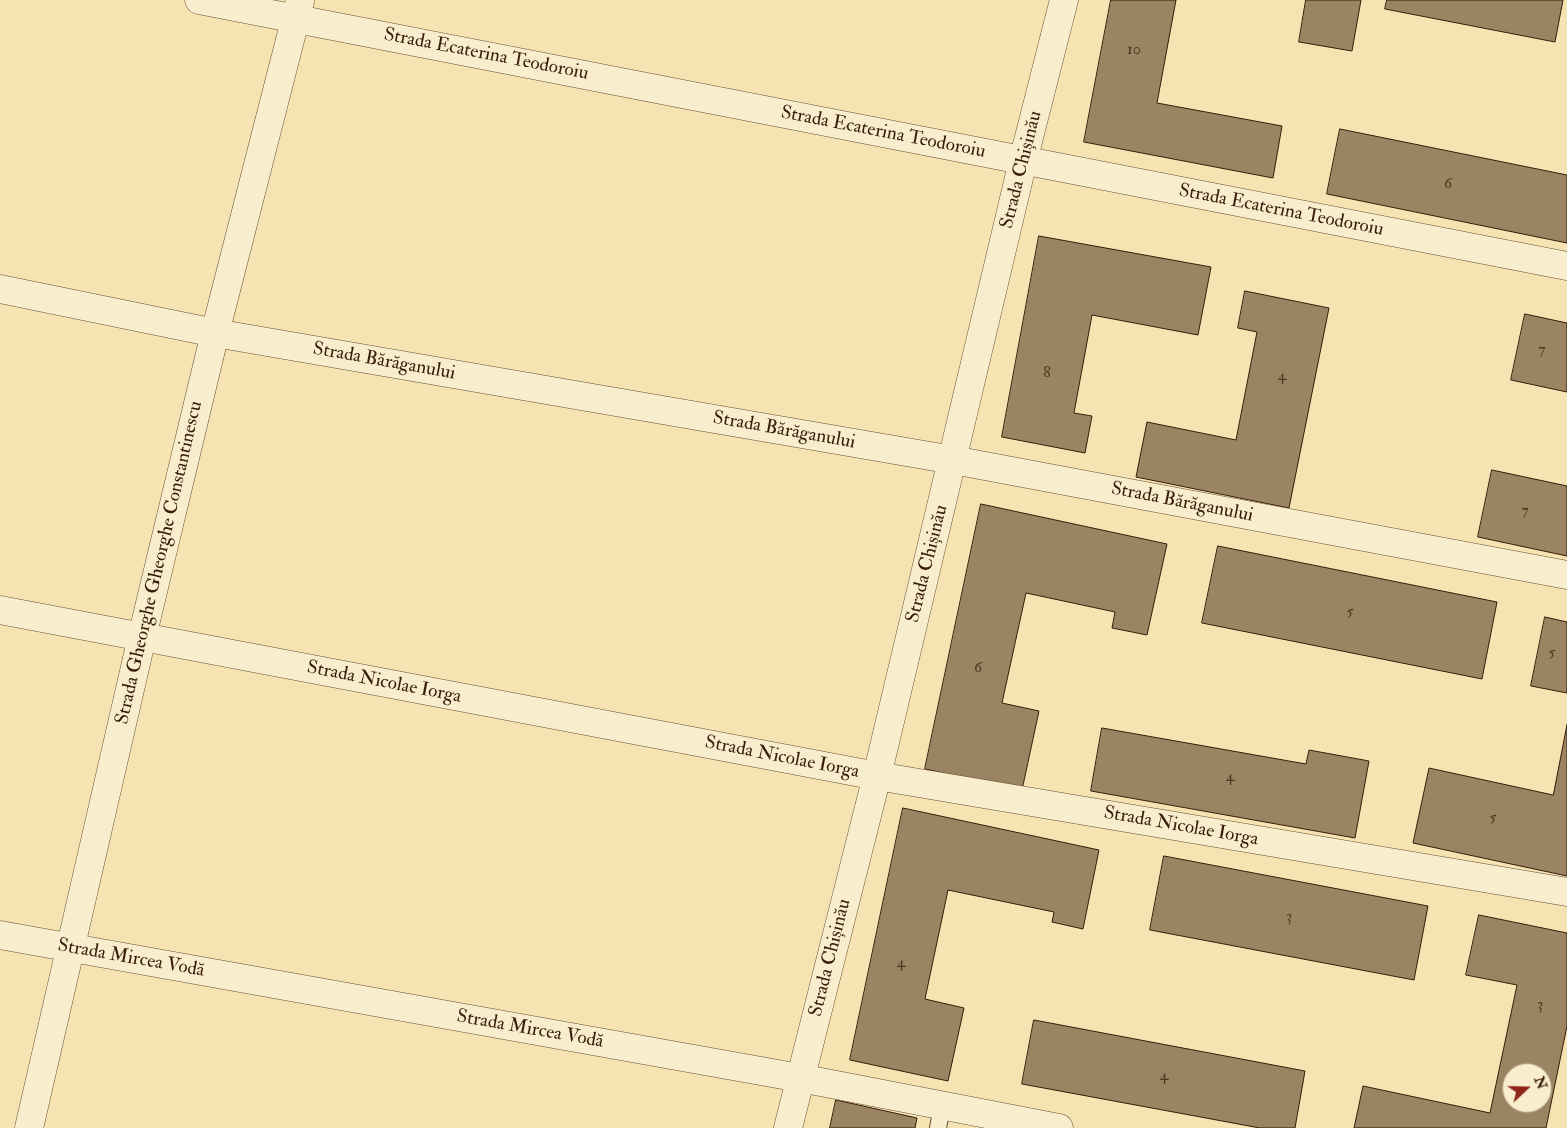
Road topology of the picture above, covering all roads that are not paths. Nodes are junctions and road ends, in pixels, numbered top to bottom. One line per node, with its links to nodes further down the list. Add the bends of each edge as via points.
1 (199, 0): 3 (street, Strada Ecaterina Teodoroiu)
2 (1064, 0): 4 (street, Strada Chișinău)
3 (298, 9): 4 (street, Strada Ecaterina Teodoroiu); 7 (street, Strada Gheorghe Gheorghe Constantinescu)
4 (1024, 161): 5 (street, Strada Ecaterina Teodoroiu); 8 (street, Strada Chișinău)
5 (1567, 266)
6 (0, 289): 7 (street, Strada Bărăganului)
7 (215, 333): 8 (street, Strada Bărăganului); 11 (street, Strada Gheorghe Gheorghe Constantinescu)
8 (953, 460): 9 (street, Strada Bărăganului); 12 (street, Strada Chișinău)
9 (1567, 574)
10 (0, 610): 11 (street, Strada Nicolae Iorga)
11 (142, 637): 12 (street, Strada Nicolae Iorga); 15 (street, Strada Gheorghe Gheorghe Constantinescu)
12 (877, 776): 13 (street, Strada Nicolae Iorga); 16 (street, Strada Chișinău)
13 (1567, 892)
14 (0, 935): 15 (street, Strada Mircea Vodă)
15 (70, 948): 16 (street, Strada Mircea Vodă); 18 (street, Strada Gheorghe Gheorghe Constantinescu)
16 (800, 1078): 17 (street, Strada Mircea Vodă); 19 (street, Strada Chișinău)
17 (940, 1117): 20 (street, Strada Mircea Vodă)
18 (28, 1128)
19 (788, 1128)
20 (1058, 1128)

